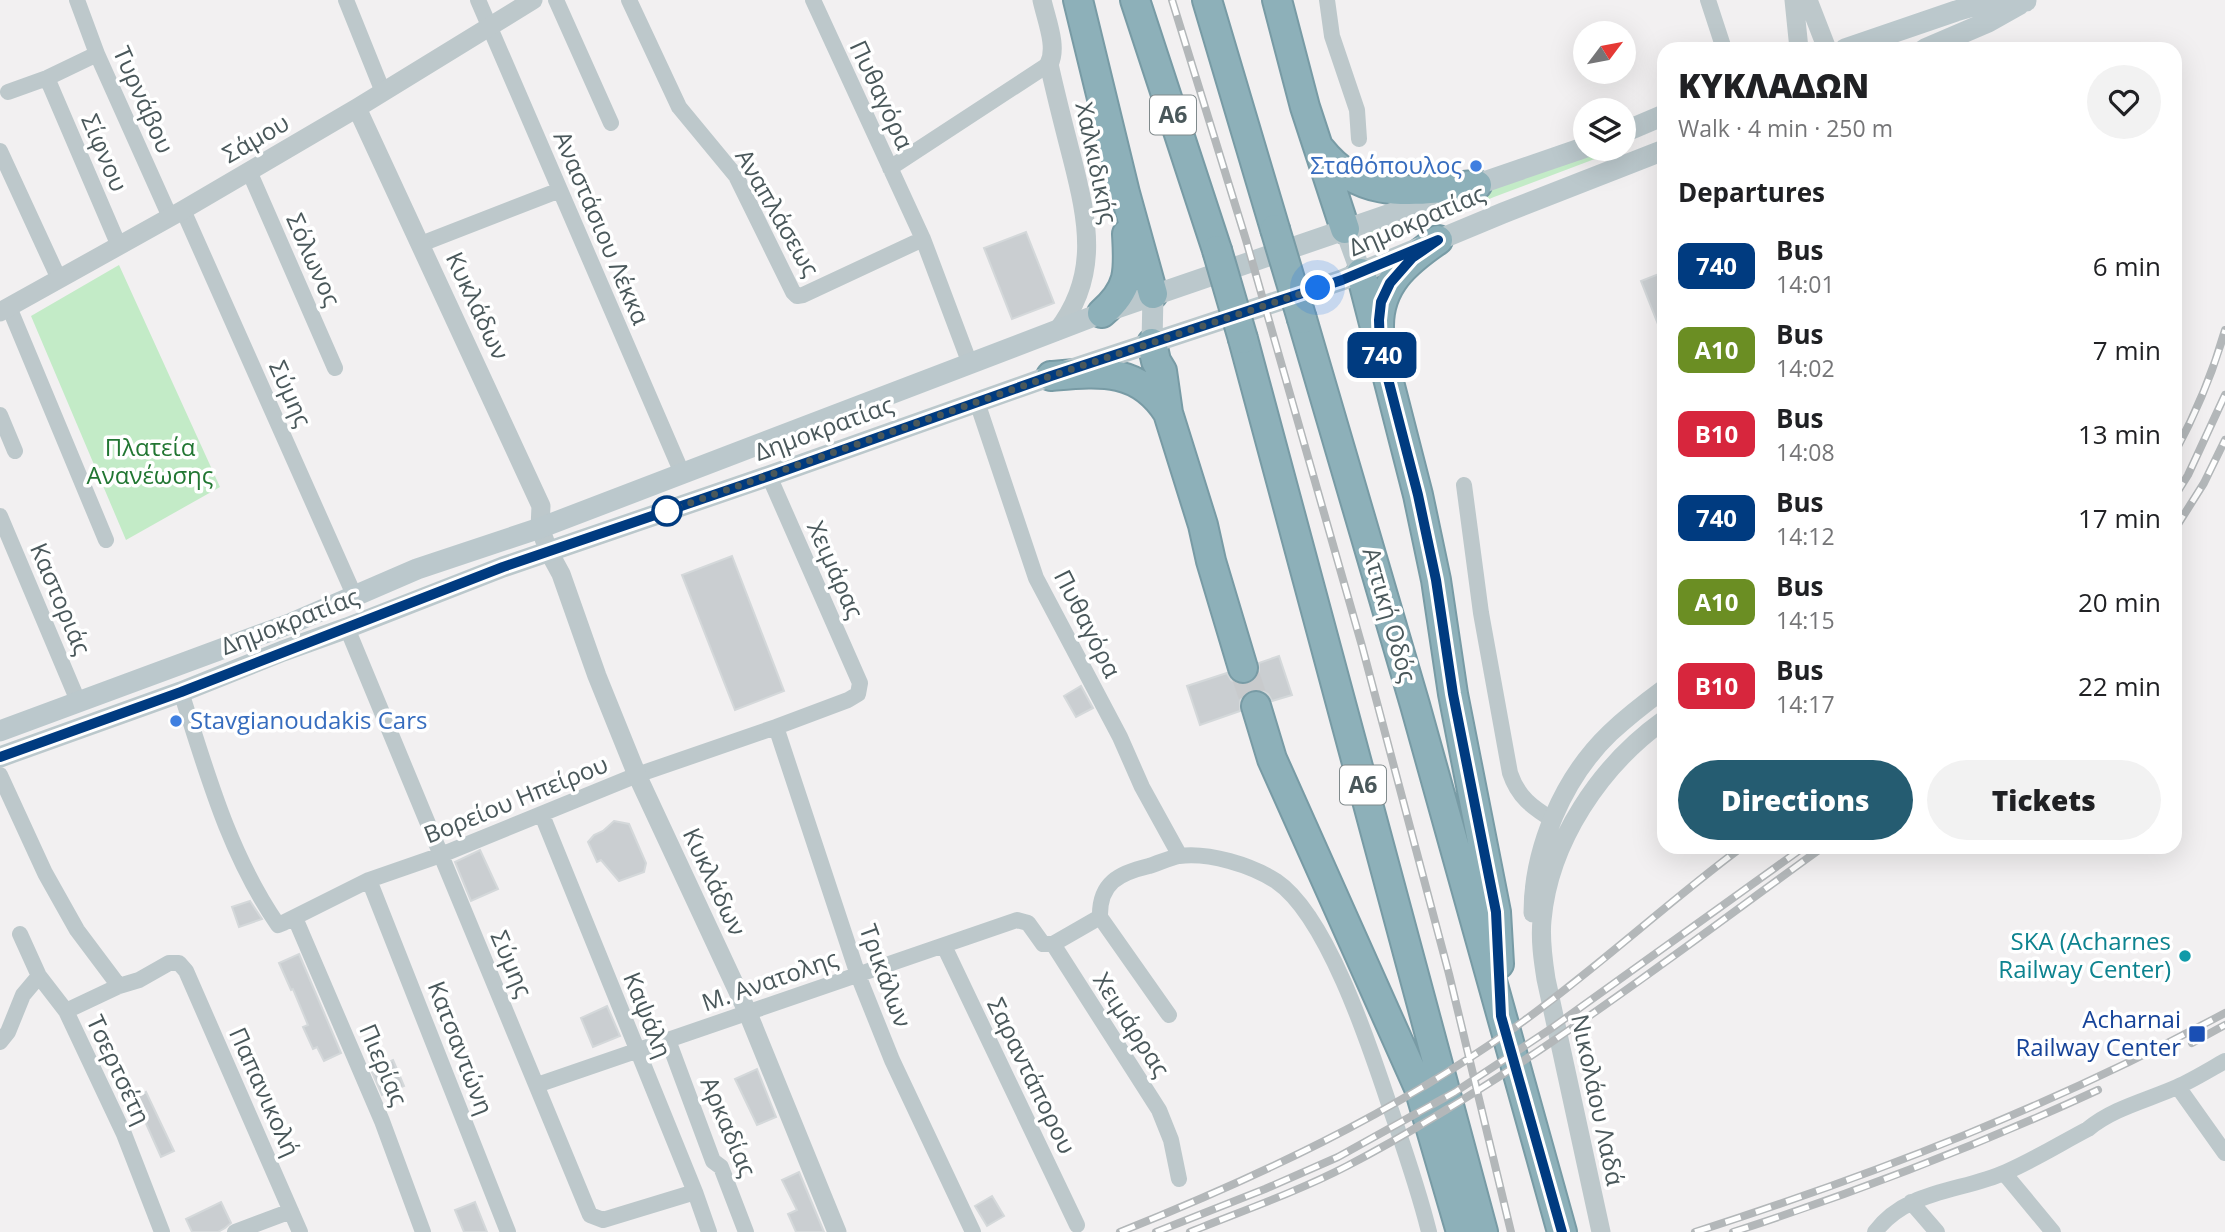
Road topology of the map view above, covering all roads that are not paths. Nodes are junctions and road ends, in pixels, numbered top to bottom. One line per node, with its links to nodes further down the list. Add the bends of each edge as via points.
1 (77, 0): 24 (street, Τυρνάβου)
2 (346, 0): 28 (street)
3 (478, 0): 18 (street, Αναστάσιου Λέκκα)
4 (533, 0): 18 (street, Σάμου)
5 (556, 0): 31 (street)
6 (629, 0): 45 (street, Αναπλάσεως, via 679,107 736,176 797,296)
7 (813, 0): 38 (street, Πυθαγόρα)
8 (1042, 0): 25 (street, Χαλκιδικής, via 1052,48)
9 (1078, 0): 42 (highway)
10 (1135, 0): 128 (highway, Α6, bridge, via 1243,339)
11 (1207, 0): 103 (highway, Αττική Οδός, bridge, via 1415,705)
12 (1277, 0): 34 (highway)
13 (1327, 0): 33 (street, via 1332,36 1357,110)
14 (1709, 0): 19 (street)
15 (1794, 0): 20 (street)
16 (1808, 0): 21 (street)
17 (2027, 0): 22 (main road, via 1980,4); 23 (main road)
18 (490, 27): 28 (street, Σάμου); 41 (street, Αναστάσιου Λέκκα)
19 (1722, 42)
20 (1799, 42)
21 (1824, 42)
22 (1865, 42)
23 (1941, 42)
24 (97, 54): 26 (street); 43 (street, Τυρνάβου)
25 (1049, 64): 38 (street); 54 (street, Χαλκιδικής, via 1084,205 1087,236 1080,289)
26 (47, 78): 27 (street); 48 (street, Σίφνου)
27 (8, 92)
28 (383, 92): 29 (street, Σάμου)
29 (356, 108): 39 (street, Σάμου); 47 (street, Κυκλάδων)
30 (1657, 118): 32 (main road)
31 (611, 123)
32 (1636, 127)
33 (1359, 139)
34 (1317, 145): 40 (highway, via 1339,170 1366,185 1404,190); 44 (highway)
35 (0, 151): 50 (street)
36 (1573, 152): 40 (main road, Δημοκρατίας)
37 (1657, 153): 46 (main road, Δημοκρατίας)
38 (890, 168): 45 (street, Πυθαγόρα)
39 (249, 171): 43 (street, Σάμου); 58 (street, Σόλωνος)
40 (1477, 185): 44 (main road, Δημοκρατίας)
41 (560, 190): 47 (street); 64 (street, Αναστάσιου Λέκκα)
42 (1125, 193): 51 (highway); 53 (highway, via 1129,263 1121,293)
43 (177, 214): 48 (street, Σάμου); 71 (street, Σύμης)
44 (1345, 229): 49 (main road); 51 (main road, Δημοκρατίας)
45 (923, 239): 57 (street, Πυθαγόρα)
46 (1438, 240): 49 (main road, Δημοκρατίας); 56 (highway, via 1412,258 1390,283 1381,302)
47 (421, 244): 68 (street, Κυκλάδων, via 541,506)
48 (119, 246): 50 (street, Σάμου)
49 (1361, 273): 55 (main road, Δημοκρατίας); 56 (highway)
50 (59, 279): 52 (street, Σάμου)
51 (1153, 295): 53 (main road, Δημοκρατίας); 55 (main road)
52 (4, 310): 69 (street)
53 (1102, 313): 54 (main road, Δημοκρατίας)
54 (1057, 331): 57 (main road, Δημοκρατίας)
55 (1152, 343): 59 (main road, Δημοκρατίας); 61 (highway, via 1162,371)
56 (1380, 348): 103 (highway, via 1436,580 1455,708 1496,912)
57 (970, 364): 64 (main road, Δημοκρατίας)
58 (335, 368)
59 (1051, 376): 60 (main road, Δημοκρατίας); 61 (highway, via 1110,373 1144,387 1159,398)
60 (977, 402): 65 (main road, Δημοκρατίας); 88 (street, Πυθαγόρα, via 1036,578)
61 (1168, 413): 73 (highway)
62 (0, 415): 63 (street)
63 (15, 450)
64 (682, 473): 68 (main road, Δημοκρατίας)
65 (769, 476): 70 (main road, Δημοκρατίας); 74 (street, Χειμάρας)
66 (1464, 485): 86 (street, via 1510,773 1521,796)
67 (0, 516): 77 (street, Καστοριάς)
68 (540, 528): 70 (street, Κυκλάδων); 71 (main road, Δημοκρατίας, via 417,569)
69 (106, 540)
70 (549, 552): 72 (main road, Δημοκρατίας); 84 (street, Κυκλάδων)
71 (355, 597): 77 (main road, Δημοκρατίας)
72 (347, 628): 75 (main road, Δημοκρατίας); 87 (street, Σύμης)
73 (1243, 668)
74 (860, 683): 80 (street, Βορείου Ηπείρου, via 858,694 848,700)
75 (181, 692): 82 (main road, Δημοκρατίας); 91 (street, Βορείου Ηπείρου, via 242,866 278,925)
76 (1657, 695): 86 (street, Νικολάου Λαδά, via 1608,735 1584,762)
77 (78, 701): 81 (main road, Δημοκρατίας)
78 (1256, 706): 127 (highway, via 1272,760 1419,1088)
79 (1657, 726): 98 (street, Νικολάου Λαδά, via 1624,753 1586,800 1560,852 1545,903 1541,937)
80 (776, 727): 84 (street, Βορείου Ηπείρου); 96 (street, Τρικάλων)
81 (0, 731)
82 (0, 757)
83 (0, 775): 99 (street, via 77,930)
84 (637, 775): 85 (street, Βορείου Ηπείρου); 101 (street, Κυκλάδων)
85 (542, 815): 87 (street, Βορείου Ηπείρου); 106 (street, Καψάλη)
86 (1553, 820): 98 (street, Νικολάου Λαδά, via 1536,874 1533,901 1534,938)
87 (441, 855): 89 (street, Βορείου Ηπείρου); 108 (street, Σύμης)
88 (1180, 856): 90 (street, via 1131,870 1112,881 1102,898); 126 (street, via 1243,865 1276,881 1302,908 1330,955 1360,1022)
89 (369, 880): 91 (street, Βορείου Ηπείρου); 121 (street, Κατσαντώνη)
90 (1100, 917): 94 (street); 102 (street)
91 (295, 918): 120 (street, Πιερίας, via 382,1121)
92 (1017, 920): 94 (street, Χειμάρρας, via 1028,922 1044,944); 95 (street, Μ. Ανατολης)
93 (20, 934): 97 (street, Τσερτσέτη)
94 (1053, 944): 112 (street, Χειμάρρας, via 1159,1111)
95 (944, 946): 96 (street, Μ. Ανατολης); 116 (street, Σαραντάπορου)
96 (859, 975): 101 (street, Μ. Ανατολης); 125 (street, Τρικάλων, via 892,1060)
97 (39, 976): 100 (street, Τσερτσέτη); 105 (street, via 23,995)
98 (1546, 979): 130 (street, Νικολάου Λαδά)
99 (119, 986): 100 (street); 115 (street, Παπανικολή, via 169,963 178,963 186,971)
100 (66, 1011): 117 (street, Τσερτσέτη, via 124,1134)
101 (747, 1012): 104 (street, Μ. Ανατολης); 124 (street, Κυκλάδων)
102 (1168, 1015)
103 (1501, 1016): 129 (highway, Αττική Οδός)
104 (668, 1040): 106 (street, Μ. Ανατολης); 123 (street, Αρκαδίας, via 713,1161 721,1167)
105 (0, 1042)
106 (637, 1052): 108 (street, Μ. Ανατολης); 113 (street, Καψάλη)
107 (2225, 1061): 109 (street)
108 (537, 1085): 113 (street, Σύμης, via 590,1214 603,1220)
109 (2178, 1087): 110 (street); 111 (street, via 2137,1102)
110 (2225, 1153)
111 (2004, 1173): 114 (street); 133 (street)
112 (1180, 1179)
113 (695, 1192): 122 (street, Καψάλη)
114 (1911, 1202): 131 (street); 132 (street)
115 (291, 1211): 118 (street); 119 (street, Παπανικολή)
116 (1077, 1225)
117 (162, 1232)
118 (235, 1232)
119 (300, 1232)
120 (423, 1232)
121 (508, 1232)
122 (709, 1232)
123 (746, 1232)
124 (837, 1232)
125 (973, 1232)
126 (1429, 1232)
127 (1461, 1232)
128 (1483, 1232)
129 (1562, 1232)
130 (1601, 1232)
131 (1875, 1232)
132 (1937, 1232)
133 (2053, 1232)

